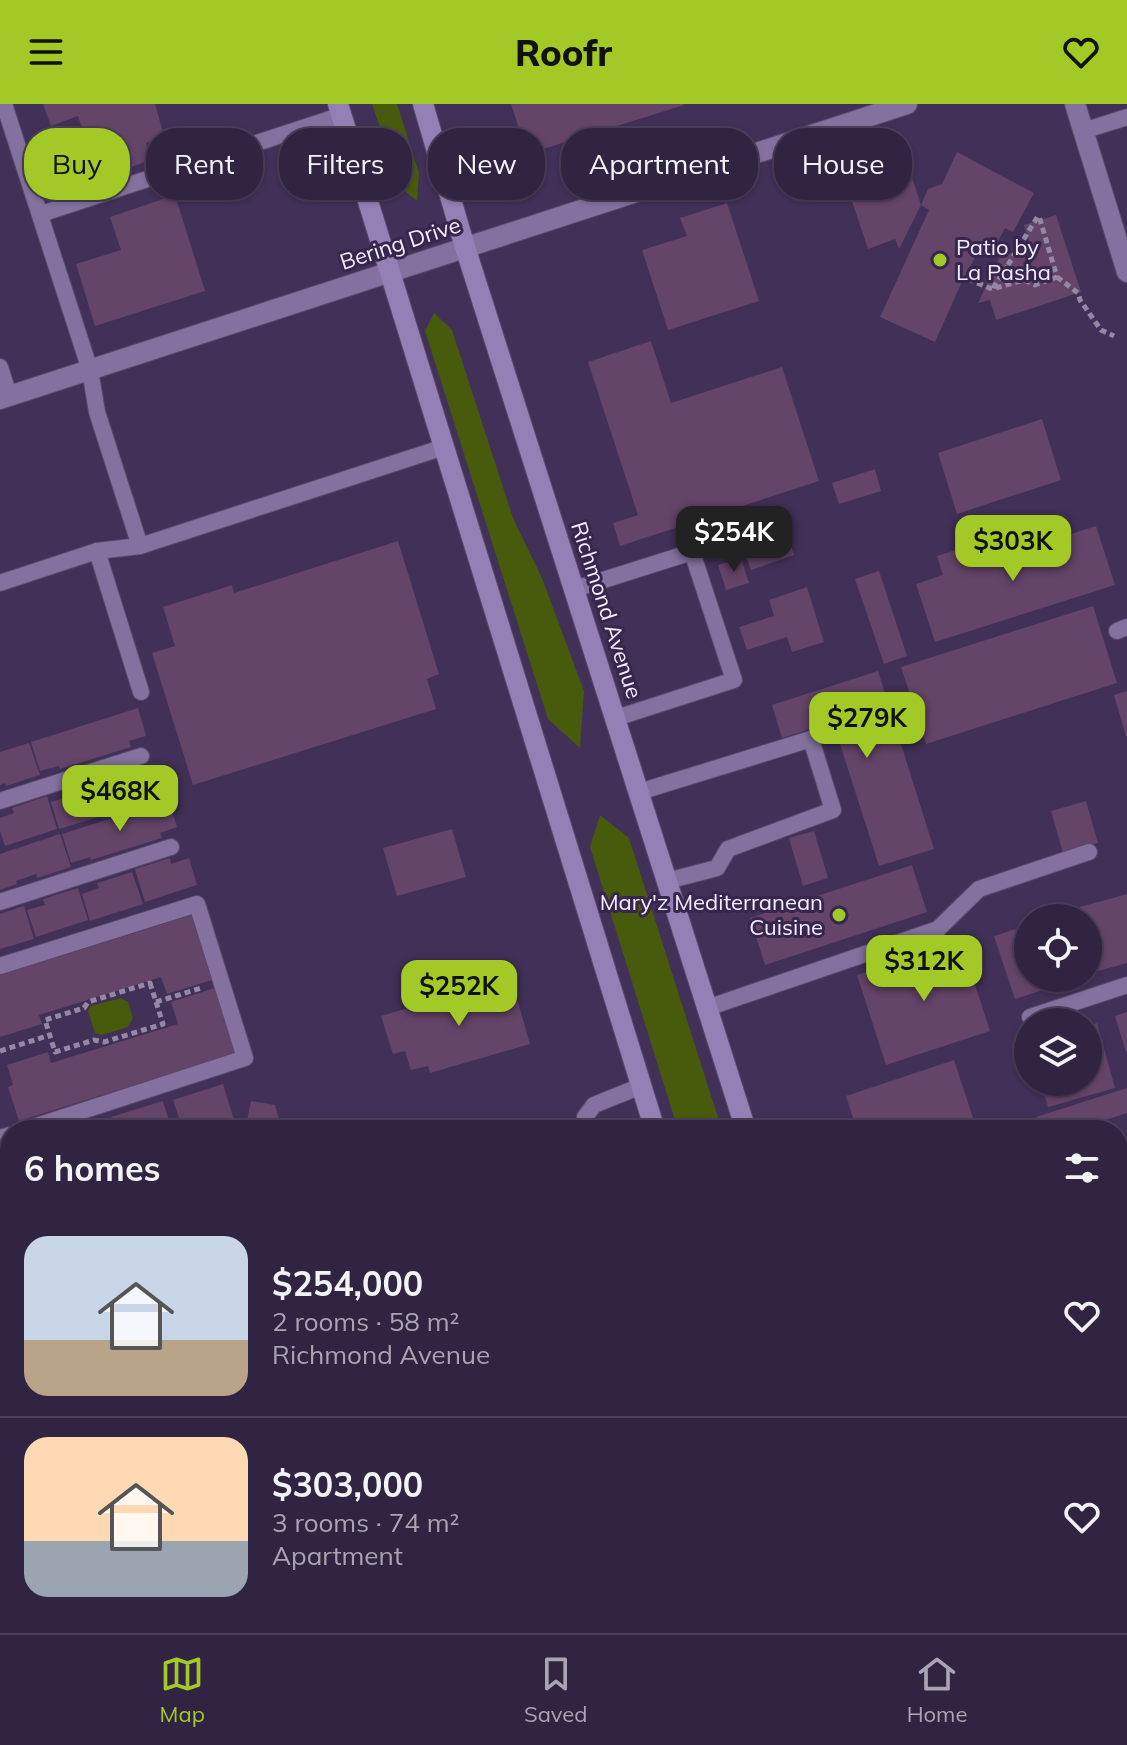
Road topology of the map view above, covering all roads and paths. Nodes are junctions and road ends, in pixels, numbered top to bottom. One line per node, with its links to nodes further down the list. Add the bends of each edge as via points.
1 (4, 104): 8 (lane)
2 (423, 104): 9 (main road, Richmond Avenue)
3 (907, 104): 9 (street, Bering Drive)
4 (1075, 104): 7 (street)
5 (340, 110): 8 (lane); 12 (main road)
6 (1127, 117): 7 (lane)
7 (1083, 131): 11 (street)
8 (41, 214): 19 (lane)
9 (465, 247): 12 (street, Bering Drive); 25 (main road, Richmond Avenue)
10 (1008, 265): 13 (path, via 1039,216); 15 (path); 16 (path)
11 (1127, 272)
12 (390, 273): 19 (street, Bering Drive); 21 (main road)
13 (1057, 277): 15 (path, via 1035,285); 17 (path, via 1078,293 1101,330)
14 (968, 279): 16 (path)
15 (1020, 281): 16 (path)
16 (992, 289)
17 (1114, 336)
18 (0, 367): 20 (lane)
19 (90, 370): 20 (street, Bering Drive); 22 (lane, via 97,412)
20 (5, 398)
21 (444, 447): 22 (lane); 43 (main road)
22 (140, 546): 23 (lane)
23 (97, 551): 24 (lane); 26 (lane)
24 (0, 583)
25 (575, 589): 27 (main road, Richmond Avenue); 27 (lane, via 692,552 734,680)
26 (141, 692)
27 (616, 718): 29 (main road, Richmond Avenue)
28 (141, 756): 30 (lane)
29 (639, 792): 33 (main road, Richmond Avenue); 33 (lane, via 811,739 833,810 728,849 717,868)
30 (0, 801)
31 (171, 847): 34 (lane)
32 (1089, 852): 39 (lane, via 979,889 938,929)
33 (667, 881): 39 (main road, Richmond Avenue)
34 (0, 902)
35 (0, 966): 36 (lane, via 197,904)
36 (221, 982): 38 (path); 44 (lane, via 245,1058)
37 (1127, 985): 40 (lane)
38 (156, 1002): 41 (path, via 150,983 88,1002 45,1020); 41 (path, via 163,1024 55,1052)
39 (707, 1008): 47 (main road, Richmond Avenue)
40 (1057, 1008)
41 (50, 1035): 42 (path)
42 (0, 1051)
43 (641, 1086): 45 (lane, via 594,1105); 46 (main road)
44 (55, 1120)
45 (586, 1120)
46 (652, 1120)
47 (743, 1120)

